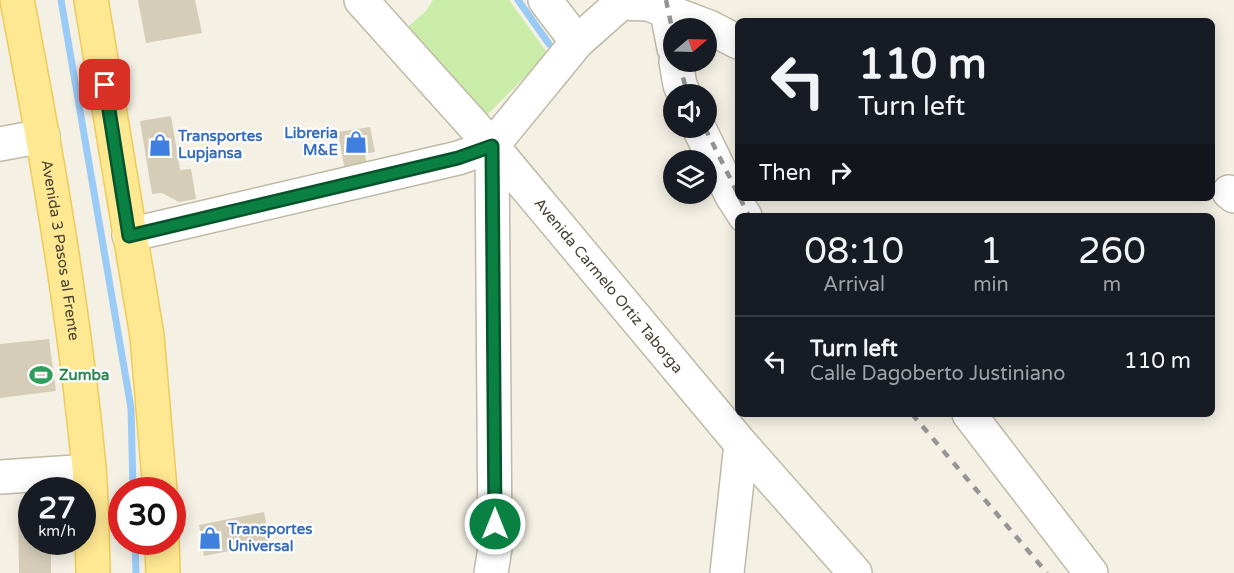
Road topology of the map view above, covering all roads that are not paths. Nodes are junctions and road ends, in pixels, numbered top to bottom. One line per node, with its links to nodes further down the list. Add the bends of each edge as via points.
1 (16, 0): 10 (main road, Avenida 3 Pasos al Frente)
2 (91, 0): 15 (main road)
3 (361, 0): 13 (street, Avenida Carmelo Ortiz Taborga)
4 (545, 0): 9 (street)
5 (620, 1): 6 (street, via 648,4); 9 (street)
6 (667, 12): 7 (street); 8 (street)
7 (668, 18)
8 (735, 40)
9 (577, 42): 13 (street)
10 (43, 136): 12 (street); 18 (main road, Avenida 3 Pasos al Frente, via 73,327)
11 (704, 138): 14 (street)
12 (0, 144)
13 (492, 146): 15 (street, via 458,158); 17 (street, Avenida Carmelo Ortiz Taborga); 24 (street, via 495,548)
14 (735, 201)
15 (129, 236): 20 (main road, via 147,336)
16 (971, 417): 27 (street)
17 (741, 444): 25 (street); 26 (street, Avenida Carmelo Ortiz Taborga)
18 (89, 471): 19 (street); 22 (main road, Avenida 3 Pasos al Frente)
19 (0, 477)
20 (159, 477)
21 (162, 555): 23 (main road)
22 (93, 573)
23 (163, 573)
24 (491, 573)
25 (727, 573)
26 (855, 573)
27 (1091, 573)

